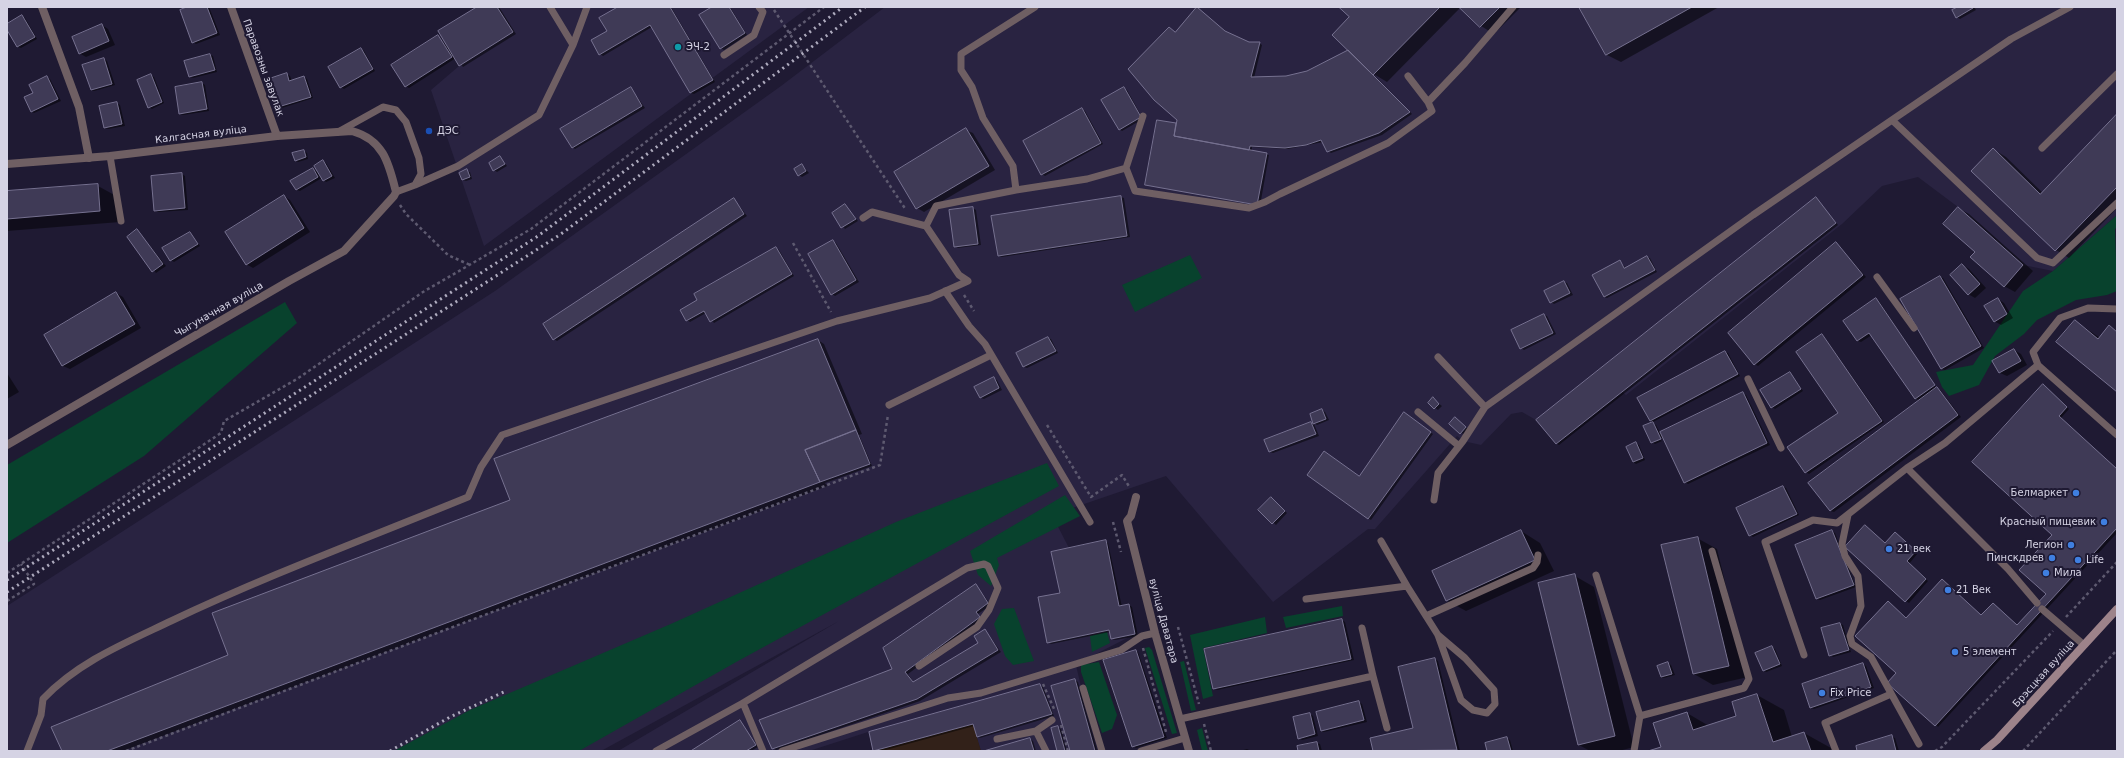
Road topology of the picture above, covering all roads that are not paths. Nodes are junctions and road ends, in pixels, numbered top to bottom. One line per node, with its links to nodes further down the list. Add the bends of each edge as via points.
1 (42, 7): 20 (street, via 79,108)
2 (231, 7): 17 (street, Паравозны завулак)
3 (550, 7): 9 (lane)
4 (587, 7): 9 (lane)
5 (759, 7): 10 (lane, via 763,12 754,35)
6 (1035, 7): 24 (lane, via 961,54 961,70 972,87 984,118 1012,166)
7 (1513, 7): 13 (lane)
8 (2070, 7): 15 (lane, via 2011,39)
9 (572, 45): 23 (lane, via 539,115 458,166)
10 (724, 55)
11 (2117, 74): 18 (lane)
12 (1408, 76): 13 (lane)
13 (1428, 102): 22 (lane, via 1432,111 1388,143 1249,208 1135,191)
14 (1143, 116): 22 (lane)
15 (1892, 120): 26 (lane, via 2037,258 2053,262); 39 (lane, via 1753,215)
16 (338, 132): 17 (street, Калгасная вуліца); 23 (lane, via 383,107 396,110 406,122 419,158 421,174); 25 (street, Калгасная вуліца, via 352,131 362,134 378,147 388,159)
17 (277, 136): 19 (street, Калгасная вуліца)
18 (2042, 148)
19 (110, 156): 20 (street, Калгасная вуліца); 28 (lane)
20 (89, 158): 21 (street, Калгасная вуліца)
21 (7, 164)
22 (1126, 168): 24 (lane, via 1087,179)
23 (415, 186): 25 (lane)
24 (1016, 190): 29 (lane, via 936,206)
25 (395, 194): 42 (street, Чыгуначная вуліца, via 344,251 289,280)
26 (2117, 203)
27 (863, 218): 29 (lane, via 872,212)
28 (121, 221)
29 (926, 226): 31 (lane, via 959,275 968,281)
30 (1877, 277): 33 (lane)
31 (945, 291): 34 (lane); 76 (lane, via 930,298 836,321 502,435 481,467 468,497 222,597 97,656 75,670 42,700 42,715)
32 (2117, 309): 36 (lane, via 2088,308 2060,318 2033,352)
33 (1914, 328)
34 (991, 355): 38 (lane); 49 (lane)
35 (1438, 357): 39 (lane)
36 (2038, 365): 41 (lane); 45 (lane, via 1945,443)
37 (1748, 378): 44 (lane)
38 (889, 405)
39 (1485, 407): 43 (lane)
40 (1418, 412): 43 (lane)
41 (2117, 435)
42 (7, 445)
43 (1459, 446): 47 (lane, via 1438,472)
44 (1781, 448)
45 (1907, 468): 48 (lane); 61 (lane, via 2008,569 2040,606)
46 (1136, 496): 59 (street, вуліца Даватара, via 1131,516 1127,521)
47 (1434, 500)
48 (1848, 514): 62 (lane, via 1837,523 1813,520 1765,542); 66 (lane, via 1842,544 1845,556 1858,576 1861,606 1850,636 1852,644 1871,656)
49 (1090, 522)
50 (1381, 541): 54 (lane)
51 (1712, 551): 68 (lane, via 1749,679 1747,685 1744,688)
52 (1538, 555): 57 (lane, via 1533,568)
53 (1596, 575): 68 (lane)
54 (1408, 586): 55 (lane); 57 (lane)
55 (1306, 599)
56 (2117, 609): 61 (main road, Брэсцкая вуліца)
57 (1426, 616): 60 (lane)
58 (1362, 628): 64 (lane)
59 (1155, 632): 69 (street, вуліца Даватара); 79 (lane, via 1142,636 1121,650 981,693 948,698)
60 (1438, 636): 60 (lane, via 1461,700 1473,710 1487,713 1495,704 1494,690 1465,658)
61 (2084, 645): 86 (main road, Брэсцкая вуліца)
62 (1804, 655)
63 (919, 666): 67 (lane, via 977,626 989,610 998,588 988,566 984,564 967,568)
64 (1373, 676): 69 (lane); 71 (lane)
65 (1083, 688): 81 (lane)
66 (1891, 694): 75 (lane); 85 (lane, via 1825,723)
67 (744, 703): 77 (lane); 78 (lane)
68 (1640, 716): 84 (lane)
69 (1180, 719): 73 (street, вуліца Даватара)
70 (1052, 720): 72 (lane)
71 (1387, 728)
72 (1036, 731): 74 (lane); 80 (lane)
73 (1185, 738): 82 (lane); 83 (street, вуліца Даватара)
74 (997, 739)
75 (1919, 744)
76 (27, 751)
77 (656, 751)
78 (763, 751)
79 (782, 751)
80 (1046, 751)
81 (1102, 751)
82 (1141, 751)
83 (1189, 751)
84 (1634, 751)
85 (1836, 751)
86 (1984, 751)

